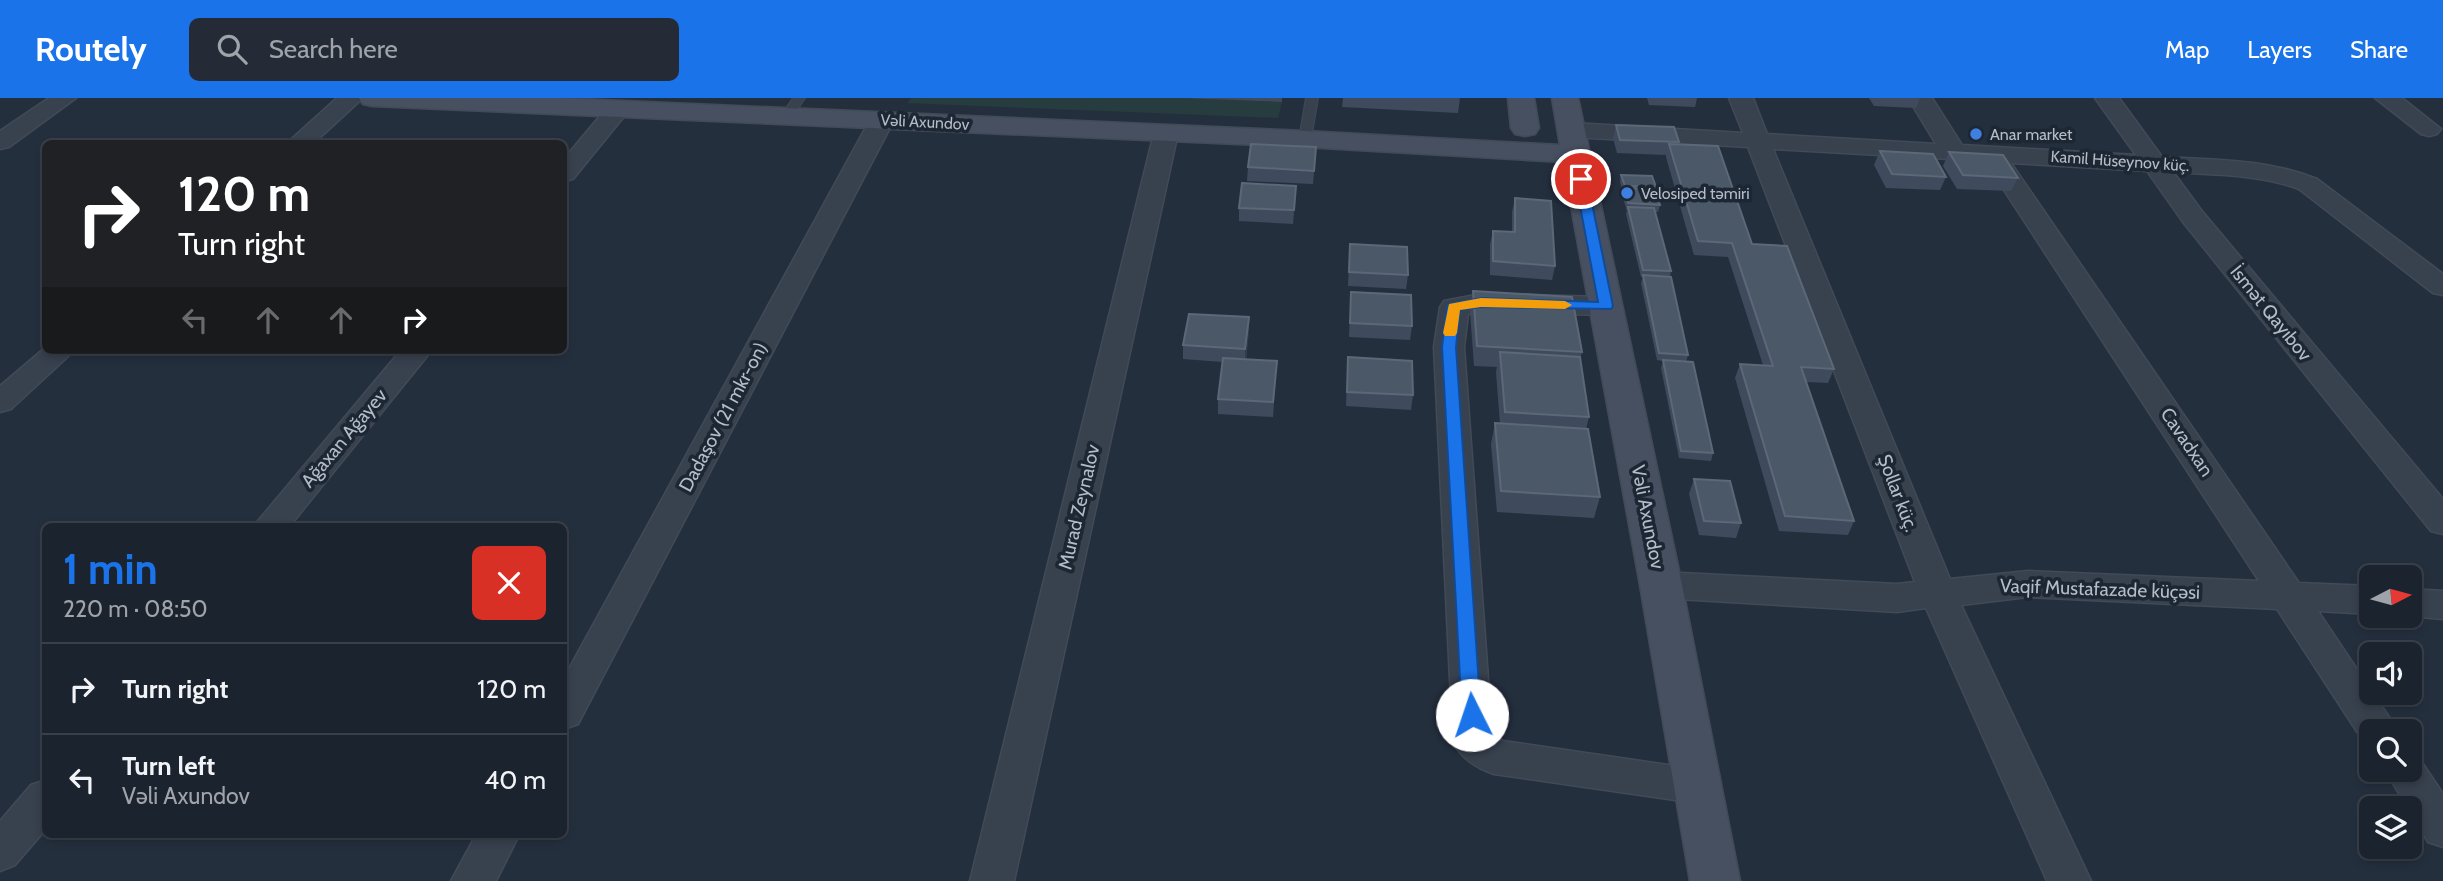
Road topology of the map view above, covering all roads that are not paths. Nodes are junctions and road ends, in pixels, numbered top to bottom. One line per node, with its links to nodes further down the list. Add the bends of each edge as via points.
1 (64, 98): 21 (street)
2 (351, 98): 19 (street)
3 (372, 98): 11 (street, Vəli Axundov)
4 (1312, 98): 18 (lane)
5 (1521, 98): 15 (street)
6 (1565, 98): 22 (street)
7 (1741, 98): 20 (street, Şollar küç.)
8 (1920, 98): 24 (street)
9 (2107, 98): 26 (street, İsmət Qayıbov)
10 (2387, 98): 16 (street)
11 (463, 100): 13 (street, Vəli Axundov)
12 (793, 107): 13 (street, Vəli Axundov); 14 (street, Vəli Axundov)
13 (618, 109): 27 (street)
14 (882, 120): 17 (street, Vəli Axundov); 41 (street, Dadaşov (21 mkr-on))
15 (1525, 128): 22 (street); 23 (street, via 1524,135 1514,142)
16 (2429, 130)
17 (1166, 133): 18 (street, Vəli Axundov); 50 (street, Murad Zeynalov)
18 (1305, 139): 23 (street, Vəli Axundov)
19 (303, 140)
20 (1759, 140): 22 (street, Kamil Hüseynov küç.); 24 (street, Kamil Hüseynov küç.); 36 (street, Şollar küç.)
21 (0, 142)
22 (1574, 142): 23 (street); 29 (street, Vəli Axundov)
23 (1479, 148)
24 (1953, 151): 25 (street, Kamil Hüseynov küç.)
25 (1992, 153): 26 (street, Kamil Hüseynov küç.); 37 (street, Cavadxan)
26 (2154, 163): 28 (street, Kamil Hüseynov küç., via 2259,170 2308,184); 33 (street, İsmət Qayıbov, via 2192,216)
27 (567, 170)
28 (2443, 287)
29 (1606, 306): 35 (street, Vəli Axundov); 44 (street, via 1481,303 1454,307 1449,347 1473,742 1494,757)
30 (55, 354): 32 (street)
31 (414, 354): 34 (street, Ağaxan Ağayev)
32 (0, 402)
33 (2443, 522)
34 (273, 523)
35 (1661, 585): 36 (street, Vaqif Mustafazade küçəsi, via 1872,598); 44 (street, Vəli Axundov)
36 (1937, 592): 37 (street, Vaqif Mustafazade küçəsi, via 2028,584); 52 (street, Şollar küç.)
37 (2291, 596): 38 (street, Vaqif Mustafazade küçəsi); 42 (street, Cavadxan)
38 (2359, 599)
39 (2422, 604): 40 (street)
40 (2443, 605)
41 (567, 707)
42 (2371, 719)
43 (2413, 782): 46 (street)
44 (1696, 786): 51 (street, Vəli Axundov)
45 (42, 802): 48 (street)
46 (2443, 829)
47 (496, 838): 49 (street)
48 (0, 852)
49 (473, 881)
50 (992, 881)
51 (1715, 881)
52 (2069, 881)

